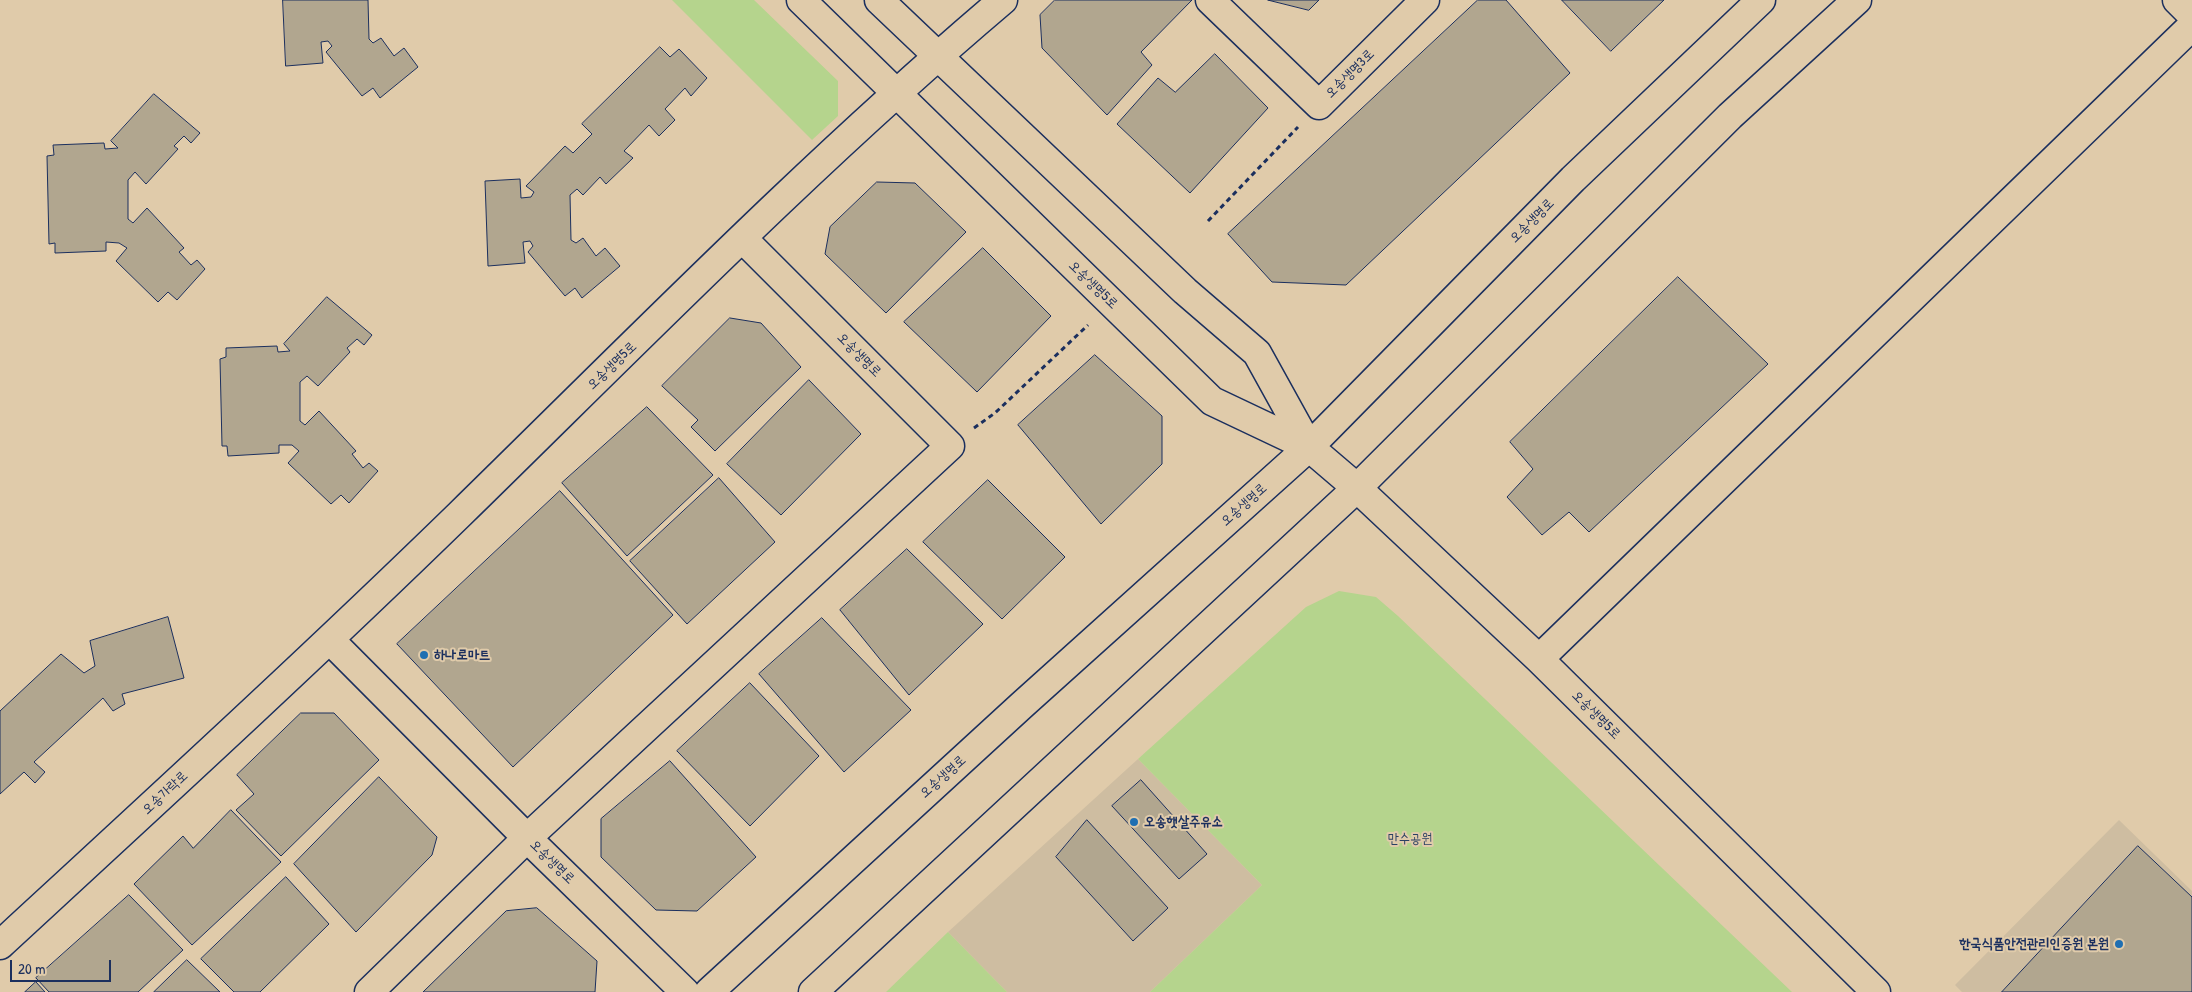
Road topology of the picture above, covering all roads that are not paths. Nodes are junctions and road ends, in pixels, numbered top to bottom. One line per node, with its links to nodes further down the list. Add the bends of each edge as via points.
1 (801, 0): 12 (street, 오송생명5로)
2 (879, 0): 11 (street, 오송생명5로)
3 (1003, 0): 11 (street, 오송생명5로)
4 (1210, 0): 5 (street, 오송생명3로, via 1319,104)
5 (1425, 0)
6 (1761, 0): 14 (street, 오송생명로, via 1572,179)
7 (1857, 0): 15 (street, via 1730,116)
8 (2177, 0): 9 (street)
9 (2192, 15)
10 (2192, 26): 17 (street)
11 (937, 57): 12 (street, 오송생명5로); 14 (street, 오송생명5로, via 1185,291 1257,353)
12 (896, 94): 13 (street, 오송생명5로); 14 (street, 오송생명5로, via 1212,401)
13 (742, 239): 16 (street, 오송생명5로); 18 (street, 오송생명로, via 950,446)
14 (1309, 446): 15 (street, 오송생명5로); 22 (street, 오송생명로)
15 (1357, 488): 17 (street, 오송생명5로); 23 (street)
16 (330, 640): 18 (street); 19 (street, 오송가락로)
17 (1539, 659): 24 (street, 오송생명5로)
18 (527, 838): 20 (street, 오송생명로); 21 (street, 오송생명로)
19 (0, 945)
20 (369, 992)
21 (685, 992)
22 (709, 992)
23 (813, 992)
24 (1876, 992)

